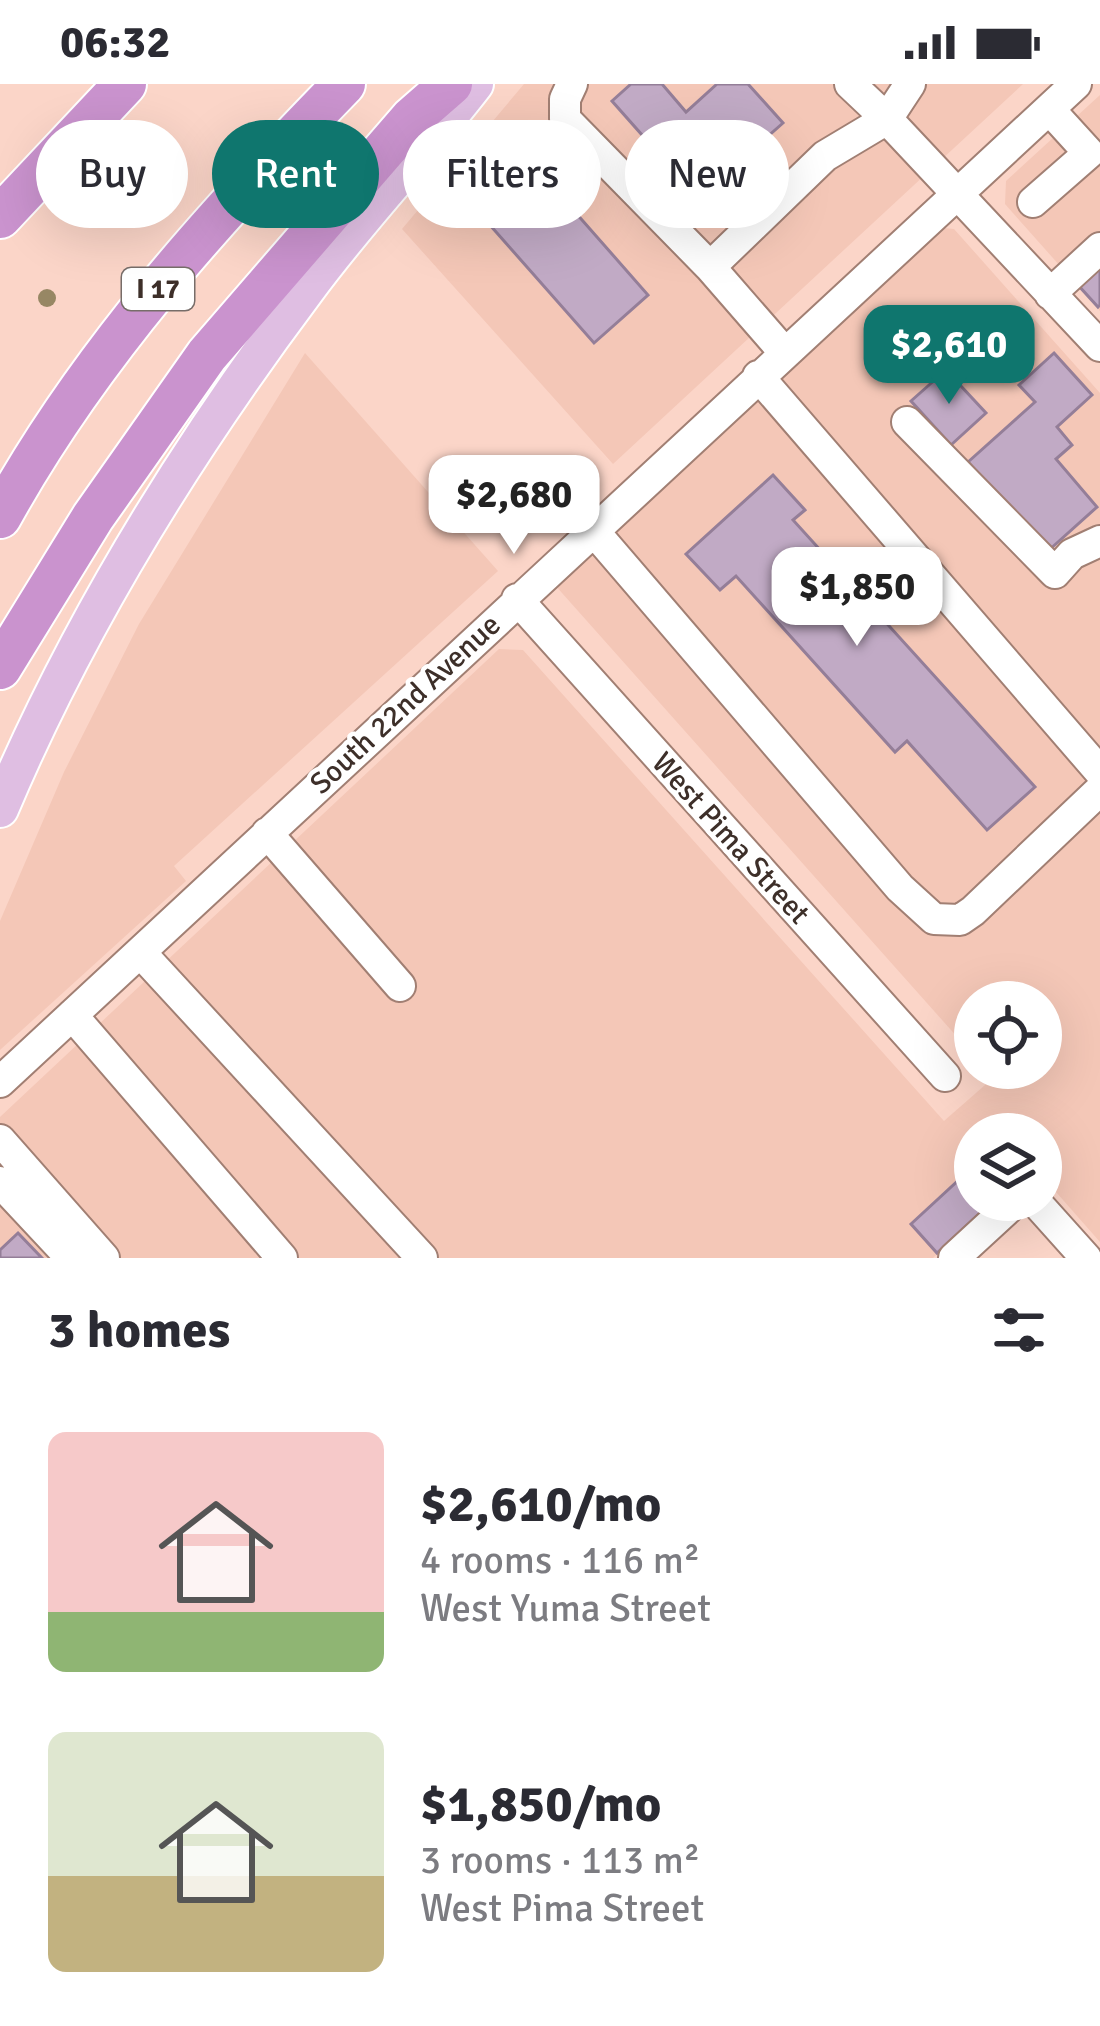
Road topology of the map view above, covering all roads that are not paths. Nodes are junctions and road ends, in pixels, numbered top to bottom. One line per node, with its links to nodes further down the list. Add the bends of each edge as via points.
1 (125, 84): 14 (highway)
2 (344, 84): 22 (highway, I 17, via 134,317)
3 (451, 84): 26 (highway, via 207,355)
4 (475, 84): 29 (main road, via 306,290 197,446 57,686)
5 (572, 84): 16 (street, via 565,118)
6 (850, 84): 10 (street)
7 (910, 84): 10 (street)
8 (1076, 84): 9 (street, South 22nd Avenue)
9 (1049, 109): 11 (street); 12 (street, South 22nd Avenue)
10 (887, 119): 12 (street); 16 (street, via 825,156)
11 (1094, 166): 13 (street)
12 (953, 195): 17 (street); 19 (street, South 22nd Avenue)
13 (1033, 202)
14 (0, 217)
15 (1100, 248): 17 (street)
16 (710, 267): 19 (street)
17 (1050, 294): 18 (street)
18 (1100, 346)
19 (784, 352): 20 (street, South 22nd Avenue)
20 (758, 376): 23 (street, South 22nd Avenue); 27 (street)
21 (907, 422): 24 (street, via 1055,573)
22 (0, 517)
23 (592, 529): 25 (street, South 22nd Avenue); 28 (street, via 934,919 960,920 974,911)
24 (1100, 541)
25 (517, 599): 30 (street, South 22nd Avenue); 34 (street, West Pima Street)
26 (0, 668)
27 (1100, 772)
28 (1100, 790)
29 (0, 809)
30 (267, 833): 31 (street, South 22nd Avenue); 32 (street)
31 (140, 952): 33 (street, South 22nd Avenue); 43 (street)
32 (400, 986)
33 (72, 1015): 35 (street, South 22nd Avenue); 42 (street)
34 (945, 1076)
35 (0, 1082)
36 (0, 1139): 41 (street)
37 (0, 1182): 40 (street)
38 (994, 1221): 44 (street)
39 (1053, 1221): 45 (street)
40 (71, 1258)
41 (104, 1258)
42 (282, 1258)
43 (422, 1258)
44 (954, 1258)
45 (1086, 1258)

